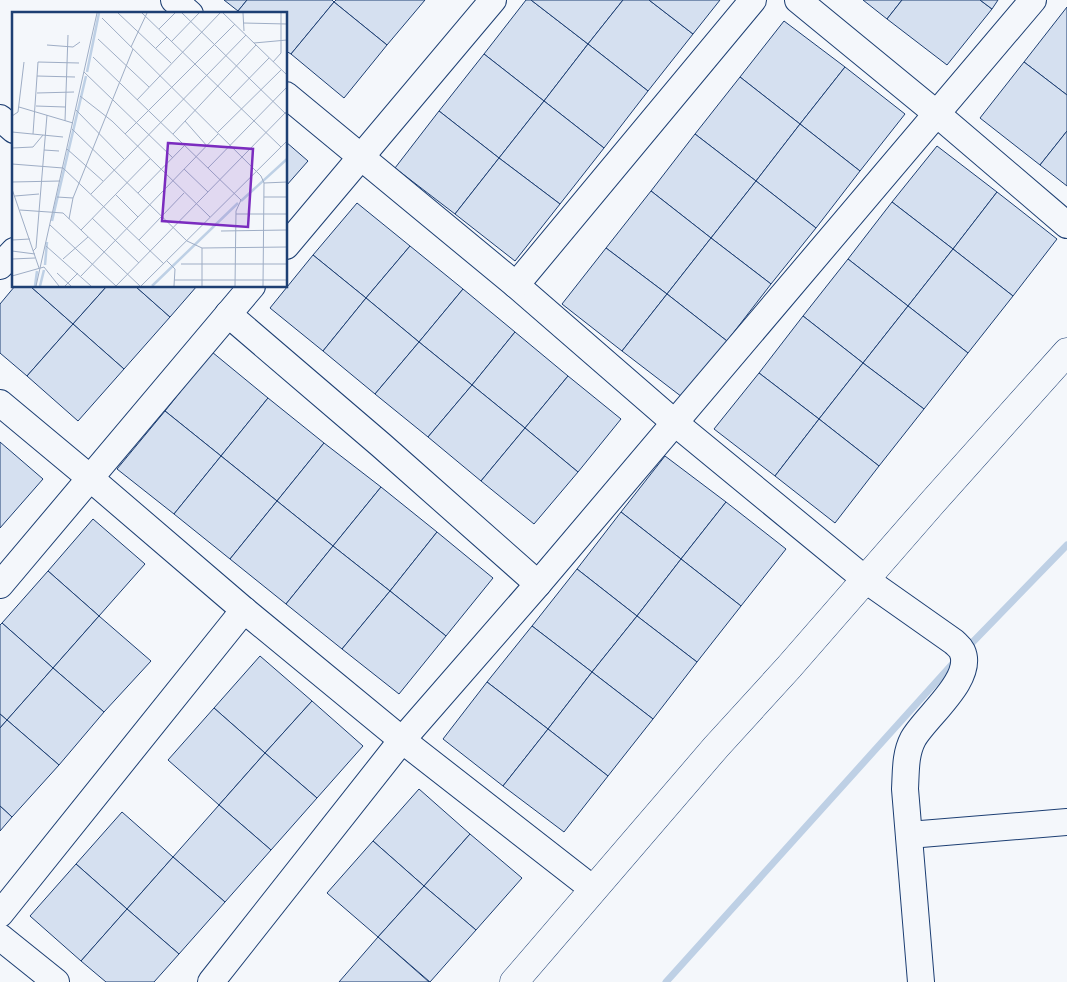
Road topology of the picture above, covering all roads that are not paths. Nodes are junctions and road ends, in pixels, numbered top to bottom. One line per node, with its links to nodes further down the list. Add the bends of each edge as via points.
1 (174, 0): 6 (street)
2 (753, 0): 16 (street)
3 (798, 0): 8 (street)
4 (1034, 0): 8 (street)
5 (488, 2): 11 (street)
6 (188, 12)
7 (288, 97): 11 (street)
8 (937, 114): 12 (street); 21 (street)
9 (0, 118): 10 (street)
10 (12, 128)
11 (361, 157): 13 (street); 16 (street)
12 (1067, 225)
13 (288, 244)
14 (12, 253): 15 (street)
15 (0, 266)
16 (516, 285): 21 (street)
17 (250, 288): 18 (street)
18 (228, 314): 22 (street); 24 (street)
19 (1067, 352): 23 (main road)
20 (0, 403): 22 (street)
21 (675, 423): 23 (street); 24 (street)
22 (90, 478): 25 (street); 26 (street)
23 (866, 580): 29 (street, via 954,642 963,655 962,671 954,687 914,737 908,750 905,789); 30 (main road)
24 (538, 584): 27 (street)
25 (0, 585)
26 (244, 610): 27 (street); 31 (street)
27 (402, 740): 30 (street); 34 (street)
28 (1067, 822): 29 (street)
29 (909, 835): 36 (street)
30 (593, 889): 35 (main road)
31 (0, 914)
32 (0, 937): 33 (street)
33 (56, 982)
34 (211, 982)
35 (514, 982)
36 (921, 982)

